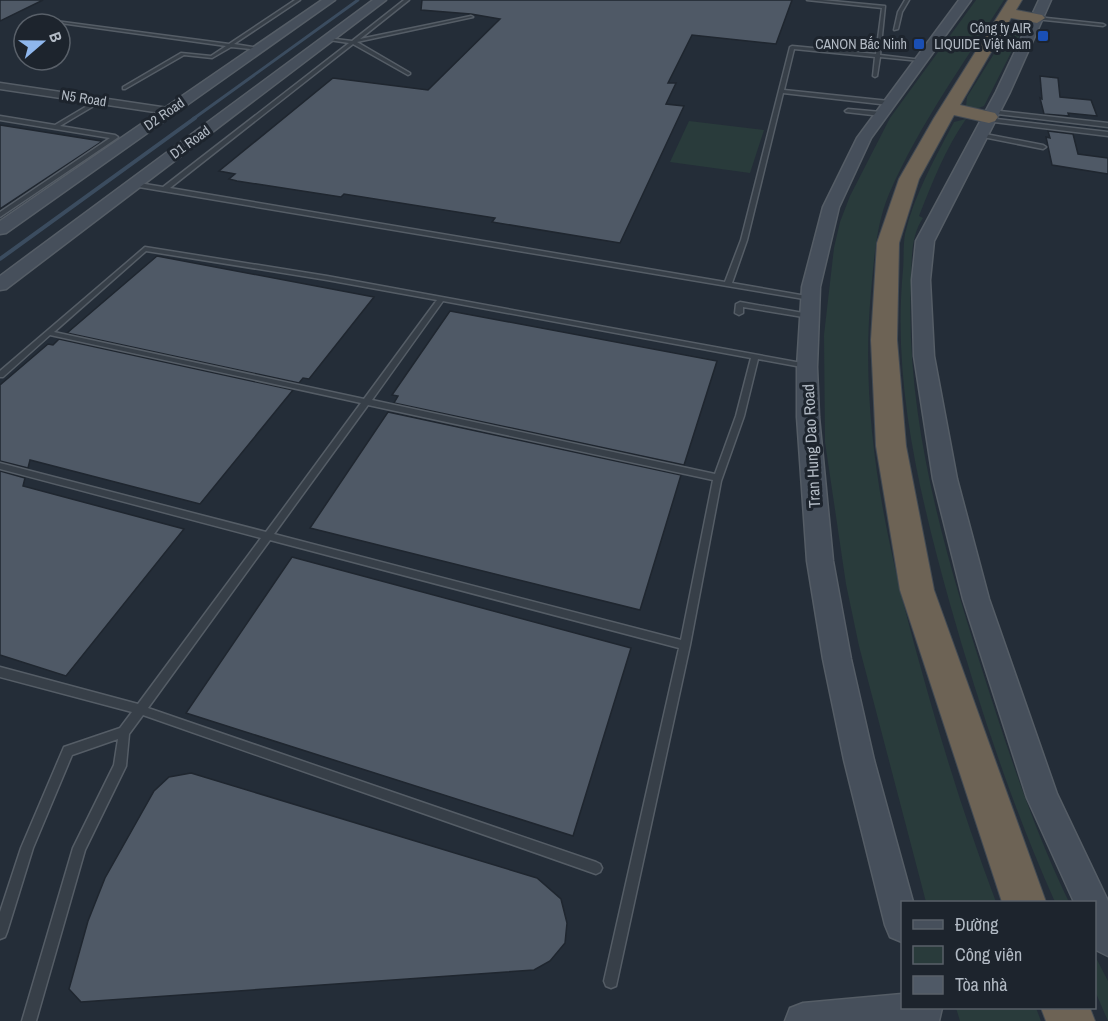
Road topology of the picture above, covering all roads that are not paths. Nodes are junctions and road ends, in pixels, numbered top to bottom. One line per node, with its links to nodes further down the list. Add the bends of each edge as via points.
1 (298, 0): 15 (lane)
2 (329, 0): 16 (main road, D2 Road)
3 (380, 0): 13 (main road, D1 Road)
4 (407, 0): 14 (lane)
5 (809, 0): 17 (lane, via 884,7)
6 (906, 0): 12 (lane)
7 (965, 0): 18 (main road, Tran Hung Dao Road)
8 (1026, 8): 11 (lane); 26 (highway); 30 (main road)
9 (471, 17): 14 (lane)
10 (72, 24): 15 (lane)
11 (1103, 25)
12 (896, 29)
13 (329, 39): 14 (lane); 35 (main road, D1 Road)
14 (353, 42): 19 (lane); 36 (lane)
15 (231, 45): 16 (lane); 22 (lane, via 212,57 183,54)
16 (259, 48): 27 (main road, D2 Road)
17 (878, 59): 18 (lane); 20 (lane); 23 (lane, via 792,47)
18 (918, 63): 25 (main road, Tran Hung Dao Road)
19 (408, 74)
20 (875, 76)
21 (0, 86): 24 (street, N5 Road)
22 (125, 88)
23 (781, 91): 25 (lane); 39 (lane, via 744,240)
24 (99, 100): 27 (street, N5 Road); 32 (lane)
25 (885, 108): 28 (lane); 42 (main road, Tran Hung Dao Road, via 864,138 831,207 811,287)
26 (949, 108): 30 (highway); 57 (highway, via 914,168 888,243 884,340 891,446 917,590)
27 (168, 111): 38 (main road, D2 Road)
28 (848, 111)
29 (0, 118): 32 (lane)
30 (987, 121): 31 (lane); 33 (lane); 34 (lane); 58 (main road, via 925,241 921,280 924,356 945,479 976,599 1043,798)
31 (1108, 125)
32 (57, 126): 37 (lane, via 115,137)
33 (1108, 134)
34 (1043, 147)
35 (133, 184): 36 (lane); 40 (main road, D1 Road)
36 (165, 189): 39 (lane)
37 (0, 215)
38 (0, 229)
39 (728, 284): 42 (lane)
40 (0, 285)
41 (441, 300): 44 (lane, via 145,249); 45 (lane); 48 (lane)
42 (810, 307): 43 (lane, via 740,304); 46 (main road, Tran Hung Dao Road)
43 (738, 313)
44 (49, 333): 47 (lane); 48 (lane)
45 (755, 357): 46 (lane); 50 (lane)
46 (807, 367): 60 (main road, Tran Hung Dao Road, via 820,561 859,760)
47 (0, 375)
48 (367, 401): 50 (lane); 51 (lane)
49 (0, 466): 51 (lane)
50 (718, 478): 52 (lane)
51 (269, 535): 52 (lane); 54 (lane)
52 (685, 645): 63 (lane)
53 (0, 672): 54 (lane)
54 (141, 710): 55 (lane); 56 (lane)
55 (124, 732): 61 (lane, via 68,751 27,848); 65 (lane, via 120,766 80,848)
56 (596, 868)
57 (1023, 901)
58 (1090, 901)
59 (1096, 911): 62 (main road)
60 (901, 918)
61 (0, 932)
62 (1108, 939)
63 (611, 981)
64 (926, 1013): 66 (main road)
65 (29, 1021)
66 (802, 1021)

